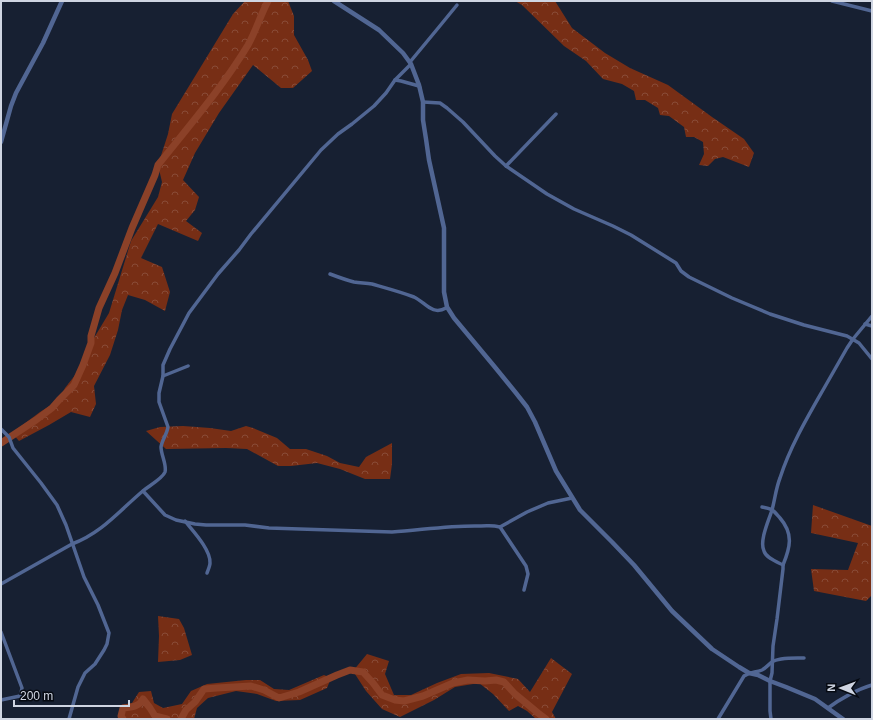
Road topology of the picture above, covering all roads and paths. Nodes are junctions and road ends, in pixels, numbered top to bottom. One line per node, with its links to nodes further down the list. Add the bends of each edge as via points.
1 (62, 1): 11 (street, via 16,93)
2 (334, 1): 6 (street, via 379,30 396,45)
3 (832, 1): 5 (street)
4 (457, 4): 6 (street)
5 (872, 11)
6 (410, 63): 7 (street); 8 (street)
7 (395, 80): 8 (street, via 419,86); 21 (street, via 374,106 329,142 218,274 181,326 165,358)
8 (421, 93): 9 (street)
9 (423, 102): 12 (street, via 440,103 447,108); 14 (street, via 429,160 444,228 444,292)
10 (556, 114): 12 (street)
11 (1, 142)
12 (506, 166): 18 (street, via 546,194 631,235 676,263 685,274 697,281 770,314)
13 (330, 274): 14 (street, via 414,297 436,311)
14 (447, 306): 24 (street, via 527,407 556,471)
15 (872, 316): 16 (street)
16 (865, 324): 17 (street); 18 (street)
17 (872, 326)
18 (853, 339): 19 (street); 26 (street, via 792,448 780,476)
19 (872, 359)
20 (188, 366): 21 (street)
21 (163, 376): 23 (street, via 159,402 168,427 161,448 165,472)
22 (1, 430): 29 (street, via 54,500)
23 (142, 491): 27 (street, via 165,515); 29 (street, via 99,530)
24 (572, 498): 28 (street, via 548,503); 37 (street, via 583,514 647,579 672,611 712,649)
25 (762, 507): 26 (street)
26 (772, 509): 30 (street, via 787,526 789,534 789,548); 30 (street, via 765,531 763,550)
27 (186, 522): 28 (street, via 206,525 392,532 492,524); 31 (street, via 210,558)
28 (500, 526): 33 (street, via 526,566 528,574)
29 (72, 544): 32 (street); 42 (street, via 109,638 104,650 85,673 78,687)
30 (783, 565): 36 (street)
31 (207, 573)
32 (1, 584)
33 (524, 590)
34 (1, 632): 40 (street, via 22,688 20,696)
35 (804, 658): 36 (street)
36 (773, 661): 37 (street, via 762,670); 38 (street)
37 (749, 673): 38 (street); 43 (street, via 740,681)
38 (770, 681): 41 (street, via 815,699); 44 (street)
39 (872, 686): 41 (street)
40 (1, 700)
41 (828, 708): 45 (street)
42 (69, 719)
43 (718, 719)
44 (771, 719)
45 (843, 719)

